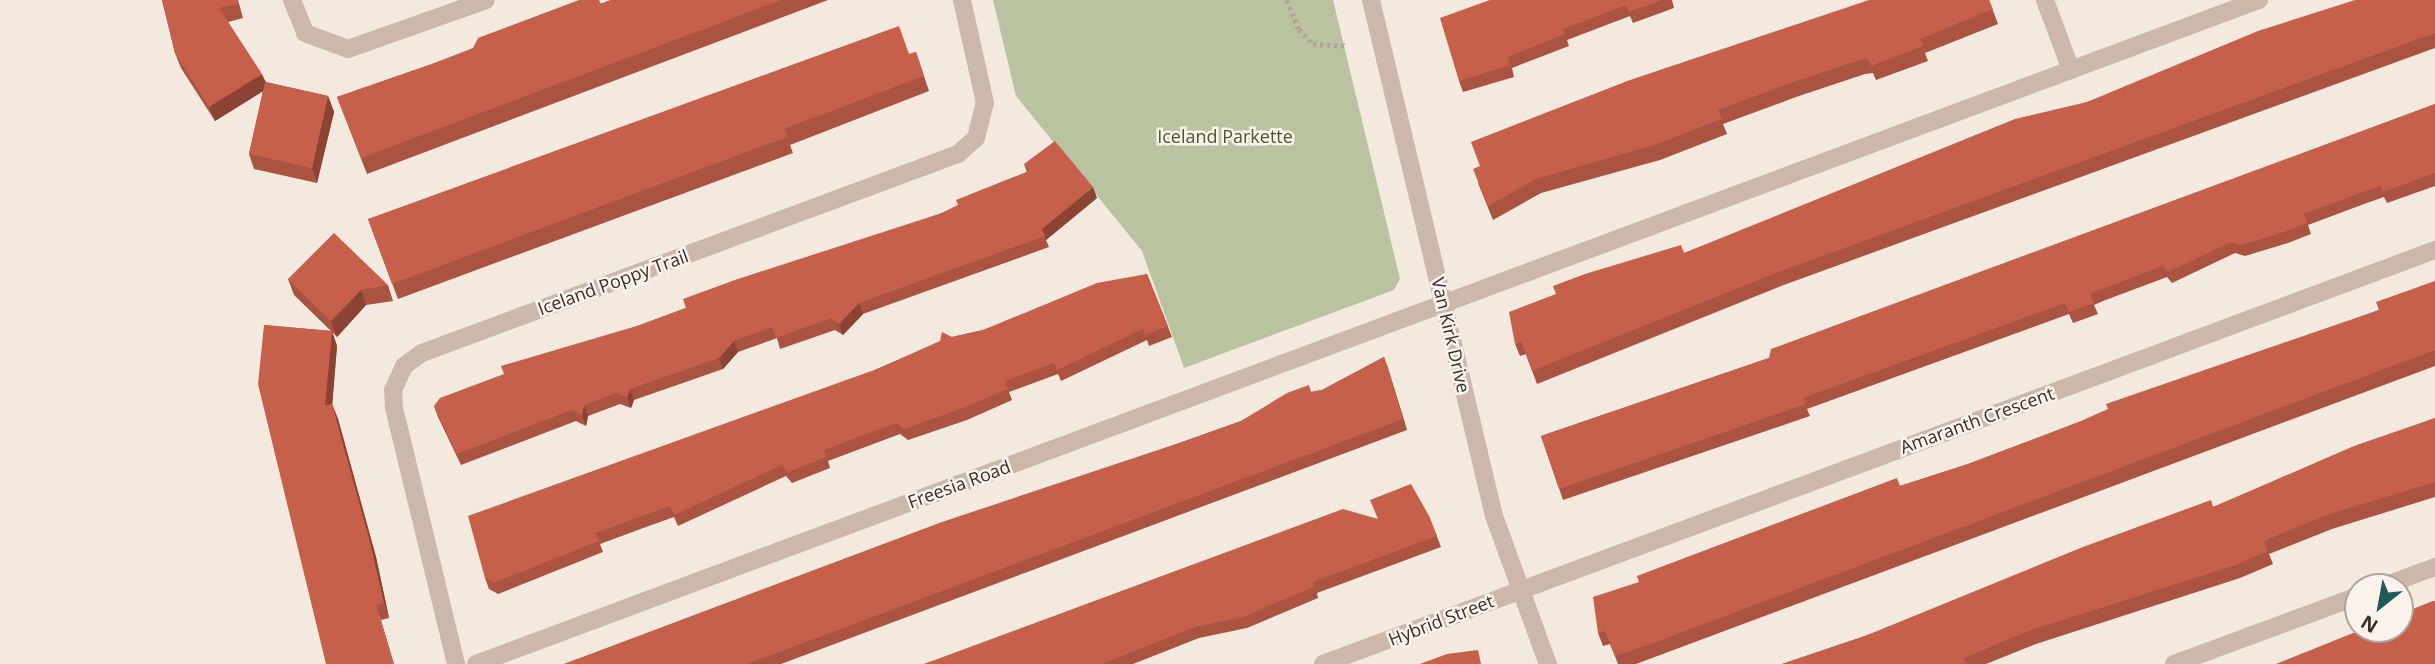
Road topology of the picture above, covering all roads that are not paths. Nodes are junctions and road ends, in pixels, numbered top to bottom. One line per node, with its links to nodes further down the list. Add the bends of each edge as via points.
1 (292, 0): 2 (street, via 305,33 348,49)
2 (486, 0)
3 (962, 0): 14 (street, Iceland Poppy Trail, via 985,103 976,138 958,154 422,353 404,366 393,390 394,408)
4 (1371, 0): 9 (street, Van Kirk Drive)
5 (2045, 0): 7 (street)
6 (2259, 0): 7 (street)
7 (2071, 70): 9 (street)
8 (2435, 250): 12 (street, Amaranth Crescent)
9 (1443, 303): 12 (street, Van Kirk Drive, via 1494,516); 15 (street, Freesia Road)
10 (2435, 567): 11 (street)
11 (2414, 575)
12 (1520, 590): 16 (street, Hybrid Street); 17 (street, Van Kirk Drive)
13 (2344, 601): 18 (street)
14 (456, 664)
15 (475, 664)
16 (1323, 664)
17 (1548, 664)
18 (2174, 664)

